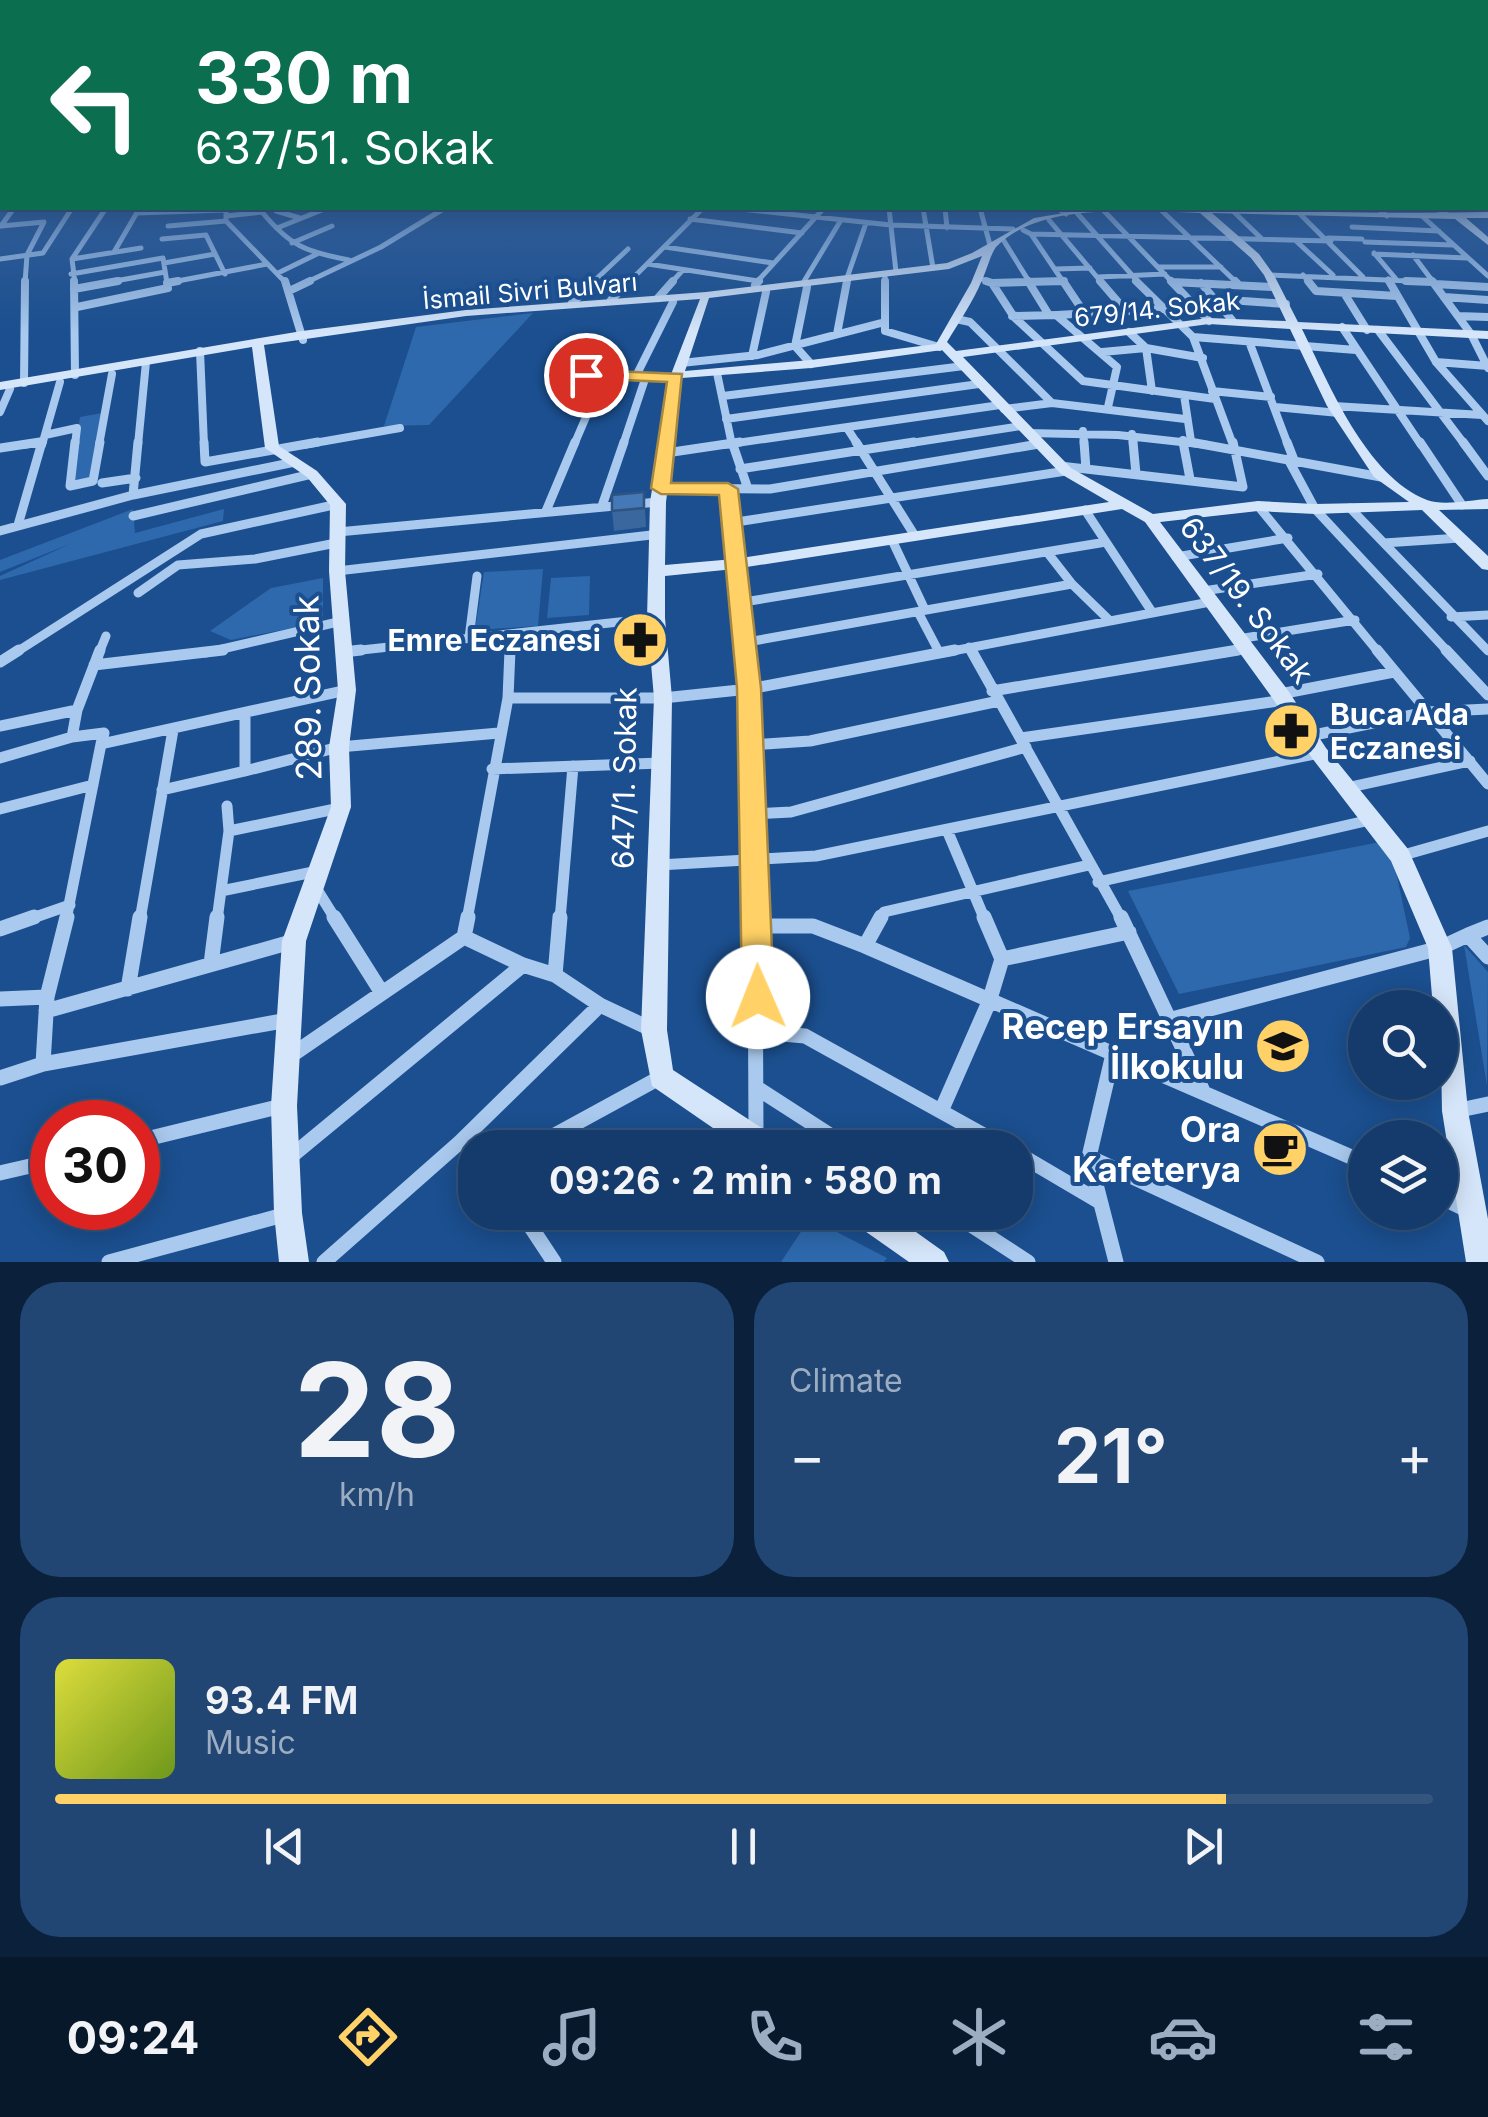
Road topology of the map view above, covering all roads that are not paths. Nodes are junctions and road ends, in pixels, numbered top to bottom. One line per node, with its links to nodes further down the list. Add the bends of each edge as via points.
1 (1060, 214): 53 (street)
2 (47, 215): 37 (street)
3 (68, 215): 74 (street, via 43,253)
4 (101, 215): 76 (street)
5 (136, 215): 70 (street)
6 (176, 215): 41 (street)
7 (222, 215): 41 (street)
8 (227, 215): 82 (street)
9 (267, 215): 44 (street)
10 (290, 215): 33 (street)
11 (309, 215): 33 (street)
12 (434, 215): 80 (street)
13 (695, 215): 35 (street)
14 (791, 215): 34 (street)
15 (819, 215): 34 (street)
16 (890, 215): 39 (street)
17 (924, 215): 43 (street)
18 (946, 215): 45 (street)
19 (982, 215): 48 (street)
20 (1058, 215): 50 (street, İsmail Sivri Bulvarı)
21 (1062, 215): 54 (street)
22 (1108, 215): 55 (street)
23 (1166, 215): 56 (street)
24 (1209, 215): 59 (street)
25 (1233, 215): 60 (street)
26 (1303, 215): 57 (street)
27 (1332, 215): 30 (street, İsmail Sivri Bulvarı)
28 (1433, 215): 32 (street, İsmail Sivri Bulvarı)
29 (1465, 215): 47 (street)
30 (1342, 216): 31 (street, İsmail Sivri Bulvarı); 46 (street)
31 (1387, 216): 32 (street, İsmail Sivri Bulvarı)
32 (1422, 216): 51 (street)
33 (301, 218): 44 (street)
34 (817, 218): 36 (street); 52 (street)
35 (690, 219): 52 (street); 67 (street)
36 (841, 220): 38 (street); 112 (street)
37 (44, 222): 40 (street); 74 (street)
38 (866, 223): 39 (street); 104 (street)
39 (891, 225): 43 (street); 96 (street)
40 (0, 226)
41 (168, 226): 71 (street, via 162,239 206,235)
42 (332, 226): 64 (street)
43 (925, 226): 45 (street); 86 (street)
44 (277, 228): 64 (street)
45 (947, 228): 48 (street)
46 (1352, 228): 51 (street); 62 (street)
47 (1473, 228): 49 (street); 63 (street)
48 (986, 229): 50 (street); 68 (street)
49 (1488, 229)
50 (1022, 231): 53 (street); 58 (street, İsmail Sivri Bulvarı); 68 (street, İsmail Sivri Bulvarı); 88 (street)
51 (1439, 231): 65 (street)
52 (802, 233): 81 (street)
53 (1064, 235): 54 (street); 87 (street)
54 (1099, 236): 55 (street); 98 (street)
55 (1132, 237): 56 (street); 91 (street)
56 (1192, 238): 59 (street); 85 (street)
57 (1329, 239): 61 (street); 62 (street); 102 (street)
58 (1004, 240): 68 (street, İsmail Sivri Bulvarı); 107 (street)
59 (1235, 240): 60 (street); 106 (street)
60 (1263, 240): 61 (street)
61 (1296, 240): 99 (street)
62 (1364, 240): 65 (street); 73 (street)
63 (1488, 242)
64 (292, 243): 72 (street)
65 (1454, 245): 79 (street)
66 (141, 248): 70 (street)
67 (665, 248): 81 (street); 83 (street)
68 (990, 248): 90 (street, İsmail Sivri Bulvarı)
69 (628, 249): 129 (street)
70 (114, 252): 76 (street)
71 (215, 254): 78 (street); 95 (street)
72 (317, 254): 80 (street); 93 (street)
73 (1374, 254): 75 (street); 103 (street)
74 (27, 255): 77 (street); 179 (street)
75 (1413, 255): 79 (street); 111 (street)
76 (72, 258): 94 (street)
77 (0, 259)
78 (163, 260): 92 (street); 94 (street)
79 (1470, 260): 84 (street); 100 (street)
80 (350, 261): 117 (street)
81 (773, 263): 115 (street)
82 (267, 264): 93 (street); 95 (street)
83 (648, 264): 89 (street); 122 (street)
84 (1488, 264)
85 (1220, 267): 91 (street); 113 (street)
86 (933, 268): 90 (street, İsmail Sivri Bulvarı); 96 (street, İsmail Sivri Bulvarı)
87 (1090, 268): 88 (street); 101 (street)
88 (1055, 269): 105 (street)
89 (683, 270): 115 (street); 120 (street)
90 (971, 271): 96 (street, İsmail Sivri Bulvarı); 107 (street); 134 (street); 136 (street)
91 (1162, 271): 98 (street); 108 (street)
92 (166, 272): 109 (street); 116 (street)
93 (278, 273): 117 (street)
94 (71, 274): 116 (street)
95 (225, 274): 109 (street)
96 (891, 275): 104 (street, İsmail Sivri Bulvarı); 140 (street)
97 (1303, 275): 99 (street); 106 (street); 118 (street, via 1316,291)
98 (1132, 276): 101 (street); 130 (street)
99 (1334, 276): 102 (street)
100 (1488, 276)
101 (1098, 277): 131 (street)
102 (1363, 277): 103 (street)
103 (1392, 279): 111 (street); 119 (street)
104 (847, 280): 112 (street, İsmail Sivri Bulvarı); 147 (street)
105 (1064, 281): 107 (street); 132 (street)
106 (1272, 281): 113 (street); 127 (street)
107 (1028, 282): 133 (street)
108 (1172, 282): 110 (street); 139 (street)
109 (167, 283): 128 (street, via 168,288)
110 (1201, 283): 113 (street); 124 (street)
111 (1434, 283): 114 (street); 121 (street)
112 (805, 285): 115 (street, İsmail Sivri Bulvarı); 156 (street)
113 (1239, 285)
114 (1488, 287)
115 (758, 288): 120 (street, İsmail Sivri Bulvarı); 123 (street, İsmail Sivri Bulvarı); 165 (street)
116 (74, 289): 128 (street)
117 (289, 291): 151 (street)
118 (1344, 293): 119 (street); 144 (street)
119 (1397, 296): 146 (street)
120 (658, 298): 122 (street, İsmail Sivri Bulvarı)
121 (1444, 298): 125 (street); 135 (street)
122 (611, 300): 129 (street, İsmail Sivri Bulvarı)
123 (705, 300): 126 (street, İsmail Sivri Bulvarı); 171 (street, 647/1. Sokak)
124 (1215, 300): 127 (street); 138 (street)
125 (1488, 300)
126 (673, 302): 129 (street, İsmail Sivri Bulvarı); 177 (street)
127 (1286, 304): 141 (street)
128 (76, 306): 174 (street)
129 (573, 306): 151 (street, İsmail Sivri Bulvarı)
130 (1160, 309): 131 (street); 142 (street)
131 (1125, 310): 132 (street)
132 (1085, 314): 133 (street)
133 (1052, 315): 134 (street); 152 (street)
134 (1012, 316): 153 (street)
135 (1458, 316): 137 (street); 148 (street)
136 (956, 318): 158 (street); 163 (street, via 941,342)
137 (1488, 318)
138 (1232, 320): 139 (street, 679/14. Sokak); 141 (street, 679/14. Sokak)
139 (1209, 321): 142 (street, 679/14. Sokak)
140 (884, 322): 147 (street); 163 (street, via 892,336)
141 (1293, 323): 143 (street, 679/14. Sokak); 157 (street)
142 (1180, 326): 145 (street, 679/14. Sokak); 150 (street)
143 (1342, 328): 144 (street, 679/14. Sokak); 160 (street)
144 (1373, 330): 146 (street, 679/14. Sokak); 194 (street)
145 (1130, 332): 152 (street, 679/14. Sokak); 159 (street)
146 (1421, 332): 148 (street, 679/14. Sokak); 167 (street)
147 (837, 334): 156 (street)
148 (1471, 334): 149 (street, 679/14. Sokak); 162 (street)
149 (1488, 335)
150 (1193, 337): 154 (street); 166 (street)
151 (302, 338): 155 (street, İsmail Sivri Bulvarı)
152 (1084, 338): 153 (street, 679/14. Sokak); 161 (street)
153 (1043, 343): 158 (street, 679/14. Sokak); 181 (street, via 1083,381)
154 (1250, 344): 157 (street); 188 (street)
155 (258, 346): 164 (street, İsmail Sivri Bulvarı); 207 (street)
156 (795, 346): 165 (street); 168 (street)
157 (1304, 347): 160 (street); 192 (street)
158 (999, 348): 163 (street, 679/14. Sokak); 187 (street)
159 (1146, 348): 161 (street); 166 (street); 183 (street)
160 (1356, 350): 191 (street)
161 (1102, 352): 181 (street, via 1117,367)
162 (1485, 352): 170 (street)
163 (950, 353): 168 (street, 679/14. Sokak); 180 (street, 637/19. Sokak); 186 (street)
164 (200, 355): 169 (street, İsmail Sivri Bulvarı); 207 (street, via 205,462)
165 (752, 356): 171 (street)
166 (1204, 358): 185 (street)
167 (1436, 362): 170 (street); 195 (street)
168 (811, 364): 172 (street, 679/14. Sokak)
169 (146, 365): 173 (street, İsmail Sivri Bulvarı); 174 (street, İsmail Sivri Bulvarı); 218 (street)
170 (1487, 366)
171 (678, 372): 172 (street, 679/14. Sokak); 177 (street); 210 (street, 647/1. Sokak)
172 (718, 373): 186 (street)
173 (112, 374): 178 (street, İsmail Sivri Bulvarı); 203 (street, via 93,482 70,486 77,428)
174 (75, 375): 179 (street, İsmail Sivri Bulvarı)
175 (586, 375): 176 (street)
176 (604, 375): 177 (street); 237 (street)
177 (641, 376): 231 (street)
178 (60, 382): 182 (street, İsmail Sivri Bulvarı); 203 (street)
179 (24, 383): 182 (street, İsmail Sivri Bulvarı)
180 (979, 384): 189 (street, 637/19. Sokak); 197 (street)
181 (1112, 386): 183 (street); 190 (street)
182 (3, 388): 193 (street)
183 (1152, 390): 184 (street)
184 (1184, 395): 185 (street); 196 (street)
185 (1214, 395): 188 (street); 208 (street)
186 (723, 396): 197 (street)
187 (1052, 402): 189 (street); 190 (street)
188 (1273, 402): 192 (street); 211 (street)
189 (1002, 407): 199 (street); 201 (street, 637/19. Sokak)
190 (1108, 407): 196 (street)
191 (1396, 408): 192 (street); 194 (street); 229 (street)
192 (1337, 409): 219 (street)
193 (0, 412)
194 (1437, 413): 195 (street); 217 (street)
195 (1486, 417)
196 (1185, 418): 204 (street)
197 (726, 419): 205 (street)
198 (400, 428): 207 (street)
199 (848, 428): 205 (street); 209 (street)
200 (1083, 431): 201 (street); 202 (street); 214 (street)
201 (1030, 434): 209 (street); 214 (street, 637/19. Sokak); 215 (street)
202 (1132, 434): 204 (street); 216 (street)
203 (44, 438): 206 (street); 241 (street)
204 (1187, 440): 208 (street); 220 (street)
205 (732, 444): 210 (street); 213 (street)
206 (0, 448)
207 (272, 448): 212 (street)
208 (1235, 449): 211 (street); 220 (street, via 1243,486)
209 (861, 451): 213 (street); 215 (street)
210 (666, 453): 225 (street, 647/1. Sokak)
211 (1291, 460): 219 (street); 235 (street)
212 (303, 468): 224 (street); 227 (street); 238 (street)
213 (740, 469): 223 (street)
214 (1071, 469): 216 (street); 226 (street); 228 (street, 637/19. Sokak)
215 (876, 473): 223 (street); 226 (street)
216 (1136, 474): 220 (street)
217 (1488, 476)
218 (136, 478): 221 (street); 224 (street)
219 (1382, 478): 233 (street)
220 (1190, 480)
221 (102, 483)
222 (728, 489): 223 (street); 225 (street); 240 (street)
223 (748, 489)
224 (134, 495): 241 (street)
225 (660, 495): 231 (street); 243 (street, 647/1. Sokak)
226 (893, 501): 240 (street); 244 (street)
227 (338, 504): 245 (street, 289. Sokak); 281 (street, via 201,534)
228 (1125, 504): 236 (street); 239 (street, 637/19. Sokak)
229 (1462, 504): 230 (street); 233 (street)
230 (1488, 504)
231 (602, 506): 237 (street)
232 (1258, 506): 235 (street); 239 (street); 246 (street)
233 (1426, 506): 234 (street); 247 (street)
234 (1350, 508): 235 (street); 250 (street)
235 (1315, 509): 286 (street)
236 (1085, 510): 244 (street); 249 (street)
237 (546, 512): 245 (street)
238 (133, 516)
239 (1150, 519): 252 (street, 637/19. Sokak)
240 (730, 524): 253 (street)
241 (18, 526): 242 (street)
242 (0, 530)
243 (660, 534): 255 (street); 256 (street, 647/1. Sokak)
244 (915, 536): 248 (street)
245 (337, 537): 255 (street, 289. Sokak); 261 (street, via 255,559 178,565)
246 (1288, 538): 252 (street); 257 (street)
247 (1460, 538): 250 (street); 254 (street)
248 (892, 540): 253 (street); 259 (street)
249 (1106, 542): 251 (street); 265 (street)
250 (1384, 543): 267 (street)
251 (1047, 552): 259 (street); 260 (street)
252 (1176, 557): 262 (street, 637/19. Sokak)
253 (734, 564): 256 (street); 263 (street)
254 (1488, 565)
255 (337, 570): 271 (street, 289. Sokak)
256 (659, 572): 268 (street, 647/1. Sokak)
257 (1318, 574): 262 (street); 270 (street)
258 (477, 576): 274 (street)
259 (911, 576): 263 (street); 264 (street)
260 (1072, 584): 264 (street); 269 (street)
261 (138, 592)
262 (1206, 597): 265 (street); 276 (street, 637/19. Sokak)
263 (738, 603): 275 (street)
264 (922, 611): 275 (street); 280 (street)
265 (1152, 612): 269 (street)
266 (1488, 615): 267 (street)
267 (1451, 616): 278 (street)
268 (656, 618): 272 (street); 290 (street, 647/1. Sokak)
269 (1108, 619): 277 (street)
270 (1354, 620): 276 (street); 283 (street)
271 (342, 621): 279 (street, 289. Sokak); 282 (street, via 219,650)
272 (510, 634): 274 (street); 289 (street)
273 (106, 636): 282 (street)
274 (470, 638): 279 (street)
275 (742, 643): 284 (street)
276 (1241, 644): 287 (street); 288 (street, 637/19. Sokak)
277 (968, 647): 280 (street); 287 (street)
278 (1488, 651)
279 (344, 652): 285 (street, 289. Sokak)
280 (939, 652): 284 (street)
281 (0, 662)
282 (94, 665): 292 (street)
283 (1394, 672): 288 (street); 293 (street)
284 (749, 688): 290 (street); 301 (street)
285 (347, 690): 294 (street); 303 (street, 289. Sokak)
286 (1488, 695)
287 (996, 696): 299 (street); 301 (street, via 810,741)
288 (1282, 697): 299 (street); 302 (street, 637/19. Sokak)
289 (508, 698): 290 (street); 297 (street)
290 (662, 698): 306 (street, 647/1. Sokak)
291 (1488, 709): 293 (street)
292 (77, 710): 295 (street); 298 (street)
293 (1428, 712): 302 (street); 305 (street)
294 (245, 714): 296 (street); 308 (street)
295 (0, 726)
296 (173, 730): 300 (street); 313 (street)
297 (499, 732): 303 (street); 309 (street)
298 (72, 736): 300 (street, via 104,733); 304 (street)
299 (1023, 742): 315 (street); 318 (street, via 790,812)
300 (101, 744): 311 (street)
301 (752, 744): 318 (street)
302 (1314, 744): 312 (street, 637/19. Sokak); 315 (street)
303 (339, 747): 308 (street); 316 (street, 289. Sokak)
304 (0, 758)
305 (1470, 761): 310 (street); 312 (street)
306 (661, 763): 307 (street); 326 (street, 647/1. Sokak)
307 (572, 766): 309 (street); 345 (street)
308 (245, 770): 313 (street)
309 (492, 770): 337 (street)
310 (1488, 784)
311 (93, 785): 317 (street); 331 (street)
312 (1346, 788): 319 (street, 637/19. Sokak)
313 (162, 790): 346 (street)
314 (227, 806): 321 (street)
315 (1058, 806): 320 (street); 325 (street)
316 (342, 808): 321 (street); 327 (street, 289. Sokak)
317 (0, 809)
318 (755, 814): 324 (street)
319 (1371, 820): 323 (street, 637/19. Sokak); 328 (street)
320 (947, 830): 324 (street, via 816,856); 330 (street)
321 (228, 831): 329 (street)
322 (1488, 831): 323 (street)
323 (1400, 856): 340 (street, 637/19. Sokak)
324 (756, 859): 326 (street); 332 (street)
325 (1089, 865): 328 (street); 330 (street)
326 (659, 866): 354 (street, 647/1. Sokak)
327 (316, 877): 329 (street); 338 (street, 289. Sokak); 347 (street)
328 (1098, 882): 335 (street)
329 (221, 890): 343 (street)
330 (976, 892): 339 (street, via 884,912); 342 (street)
331 (70, 905): 334 (street); 350 (street)
332 (757, 926): 339 (street, via 813,926); 355 (street)
333 (1488, 927): 336 (street)
334 (0, 929)
335 (1130, 932): 342 (street); 352 (street)
336 (1468, 935): 340 (street); 341 (street)
337 (464, 937): 344 (street); 347 (street)
338 (294, 942): 343 (street); 353 (street, 289. Sokak)
339 (866, 946): 349 (street)
340 (1440, 948): 352 (street); 366 (street, 637/19. Sokak)
341 (1488, 958)
342 (1002, 959): 349 (street)
343 (212, 964): 346 (street)
344 (523, 965): 345 (street); 377 (street)
345 (555, 975): 351 (street)
346 (128, 989): 350 (street)
347 (382, 993): 357 (street)
348 (0, 999): 350 (street)
349 (989, 1002): 356 (street); 365 (street)
350 (47, 1004): 358 (street)
351 (600, 1005): 354 (street); 367 (street)
352 (1172, 1019): 362 (street)
353 (288, 1020): 357 (street, 289. Sokak); 358 (street)
354 (654, 1030): 359 (street, 647/1. Sokak)
355 (758, 1032): 361 (street); 365 (street, via 805,1036)
356 (1112, 1054): 362 (street); 376 (street)
357 (288, 1058): 364 (street, 289. Sokak)
358 (43, 1064): 360 (street)
359 (662, 1077): 368 (street); 369 (street)
360 (0, 1078)
361 (757, 1088): 370 (street); 371 (street)
362 (1202, 1089): 375 (street)
363 (1488, 1104): 366 (street)
364 (284, 1106): 373 (street); 377 (street, 289. Sokak)
365 (942, 1109): 372 (street)
366 (1455, 1112): 381 (street, 637/19. Sokak)
367 (472, 1130)
368 (564, 1130)
369 (740, 1130)
370 (760, 1130)
371 (822, 1130)
372 (977, 1130)
373 (160, 1136)
374 (458, 1144): 393 (street)
375 (1348, 1155)
376 (1089, 1157): 383 (street); 397 (street)
377 (288, 1160): 386 (street, 289. Sokak)
378 (1033, 1163): 383 (street)
379 (30, 1166): 380 (street)
380 (0, 1173)
381 (1466, 1179): 382 (street); 385 (street, 637/19. Sokak)
382 (1488, 1182)
383 (1100, 1202): 396 (street)
384 (1458, 1206): 385 (street)
385 (1470, 1211): 398 (street, 637/19. Sokak)
386 (288, 1214): 391 (street); 392 (street, 289. Sokak)
387 (533, 1230): 394 (street)
388 (885, 1230): 390 (street)
389 (979, 1230): 395 (street)
390 (923, 1259)
391 (109, 1262)
392 (294, 1262)
393 (324, 1262)
394 (554, 1262)
395 (1028, 1262)
396 (1116, 1262)
397 (1317, 1262)
398 (1481, 1262)

